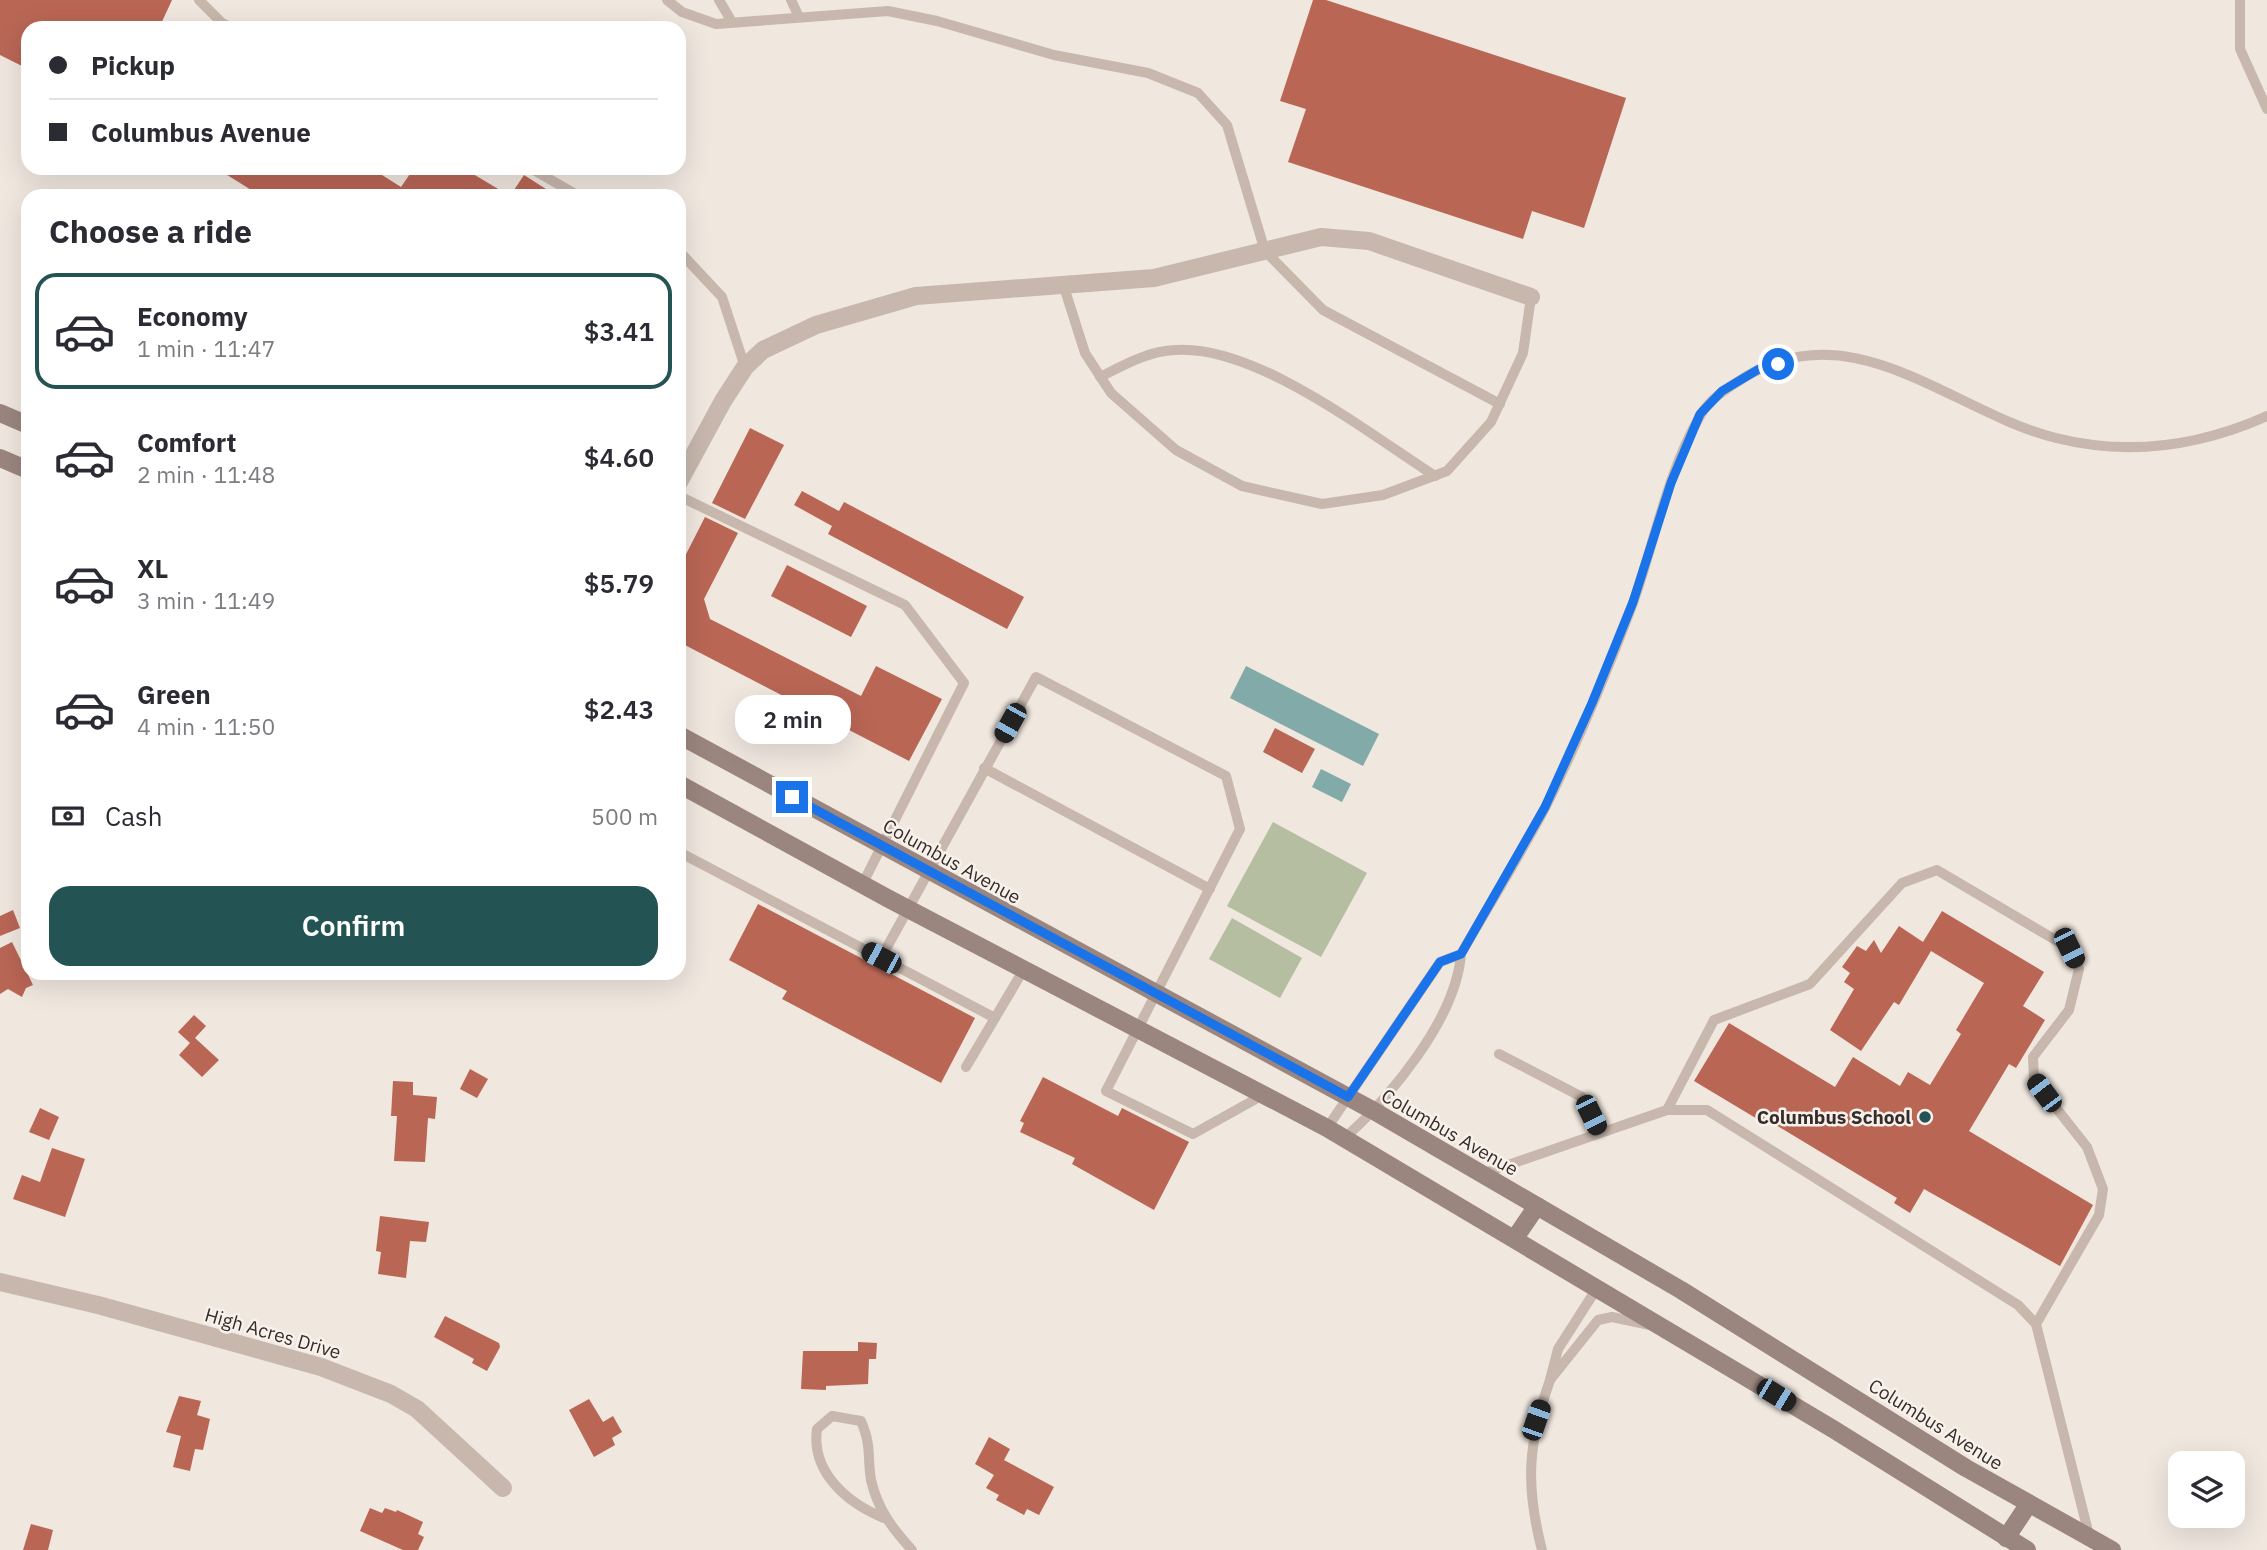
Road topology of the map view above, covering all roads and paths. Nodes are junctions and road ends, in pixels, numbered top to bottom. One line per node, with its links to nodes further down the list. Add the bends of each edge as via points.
1 (199, 0): 7 (lane)
2 (667, 0): 8 (lane, via 682,12 716,24)
3 (719, 0): 8 (lane)
4 (790, 0): 6 (lane)
5 (2240, 0): 9 (lane, via 2241,49)
6 (798, 15): 8 (lane); 12 (lane, via 888,11 1054,55 1148,73 1198,93 1227,125)
7 (220, 21)
8 (733, 22)
9 (2267, 109)
10 (542, 175): 11 (lane)
11 (567, 189)
12 (1265, 251): 14 (street, via 1154,278); 15 (street, via 1321,237 1369,241); 18 (lane, via 1323,310)
13 (686, 258): 16 (lane, via 722,297)
14 (1065, 287): 16 (street, via 916,296 816,325 763,350); 17 (lane, via 1085,353)
15 (1531, 297): 18 (lane, via 1523,354)
16 (746, 367): 24 (street)
17 (1100, 377): 25 (lane, via 1142,356 1174,350 1215,352 1254,366 1303,393); 25 (lane, via 1111,393 1176,450 1242,486 1322,504 1383,495)
18 (1500, 404): 25 (lane, via 1491,422 1447,471)
19 (0, 414): 21 (street)
20 (2267, 416): 36 (lane, via 2235,431 2171,447 2111,447 2031,431 1938,386 1876,363 1839,356 1797,358 1759,369 1722,391 1700,414 1671,483 1633,602 1545,807)
21 (21, 422)
22 (0, 458): 23 (street)
23 (21, 467)
24 (686, 470)
25 (1435, 476)
26 (686, 487): 30 (lane, via 905,605 964,683)
27 (686, 739): 30 (street, Columbus Avenue)
28 (984, 768): 32 (lane); 34 (lane); 34 (lane, via 1036,677 1226,776 1240,829)
29 (686, 788): 33 (street)
30 (882, 846): 32 (street, Columbus Avenue); 33 (lane)
31 (686, 856): 37 (lane)
32 (930, 871): 35 (lane); 39 (street, Columbus Avenue)
33 (862, 885): 35 (street)
34 (1210, 889): 39 (lane)
35 (908, 909): 37 (lane); 38 (street)
36 (1461, 954): 45 (lane, via 1440,962); 47 (lane, via 1460,974 1437,1022 1389,1096)
37 (881, 958): 40 (lane)
38 (1024, 969): 40 (lane); 41 (street)
39 (1156, 995): 41 (lane); 45 (street, Columbus Avenue)
40 (995, 1018): 43 (lane)
41 (1139, 1028): 44 (street); 44 (lane, via 1106,1091 1193,1134)
42 (1499, 1054): 49 (lane, via 1582,1097)
43 (966, 1067)
44 (1264, 1095): 48 (street)
45 (1348, 1097): 47 (street, Columbus Avenue); 48 (lane)
46 (1667, 1110): 49 (lane); 56 (lane, via 1707,1110 2018,1305); 56 (lane, via 1714,1020 1810,984 1902,883 1937,870 2069,948 2079,969 2069,1010 2033,1057 2034,1080 2087,1147 2103,1189 2099,1215)
47 (1374, 1111): 50 (lane); 51 (street, Columbus Avenue)
48 (1327, 1128): 50 (street)
49 (1599, 1133): 51 (lane)
50 (1344, 1139): 53 (street)
51 (1482, 1174): 52 (street, Columbus Avenue)
52 (1537, 1206): 53 (street); 60 (street, Columbus Avenue)
53 (1515, 1238): 55 (street)
54 (0, 1282): 59 (street, High Acres Drive, via 321,1367 391,1394 417,1409)
55 (1597, 1287): 57 (street); 58 (lane, via 1558,1349)
56 (2036, 1324): 63 (lane)
57 (1664, 1328): 58 (lane, via 1612,1317 1598,1320); 62 (street)
58 (1550, 1380): 65 (lane, via 1536,1420 1530,1463 1531,1505)
59 (503, 1488)
60 (2028, 1505): 62 (street); 63 (street, Columbus Avenue)
61 (884, 1518): 61 (lane, via 871,1479 870,1441 861,1421 832,1416 817,1429 814,1447 839,1489 857,1507); 64 (lane)
62 (2006, 1538): 66 (street)
63 (2090, 1539): 67 (street, Columbus Avenue)
64 (912, 1550)
65 (1542, 1550)
66 (2027, 1550)
67 (2112, 1550)

